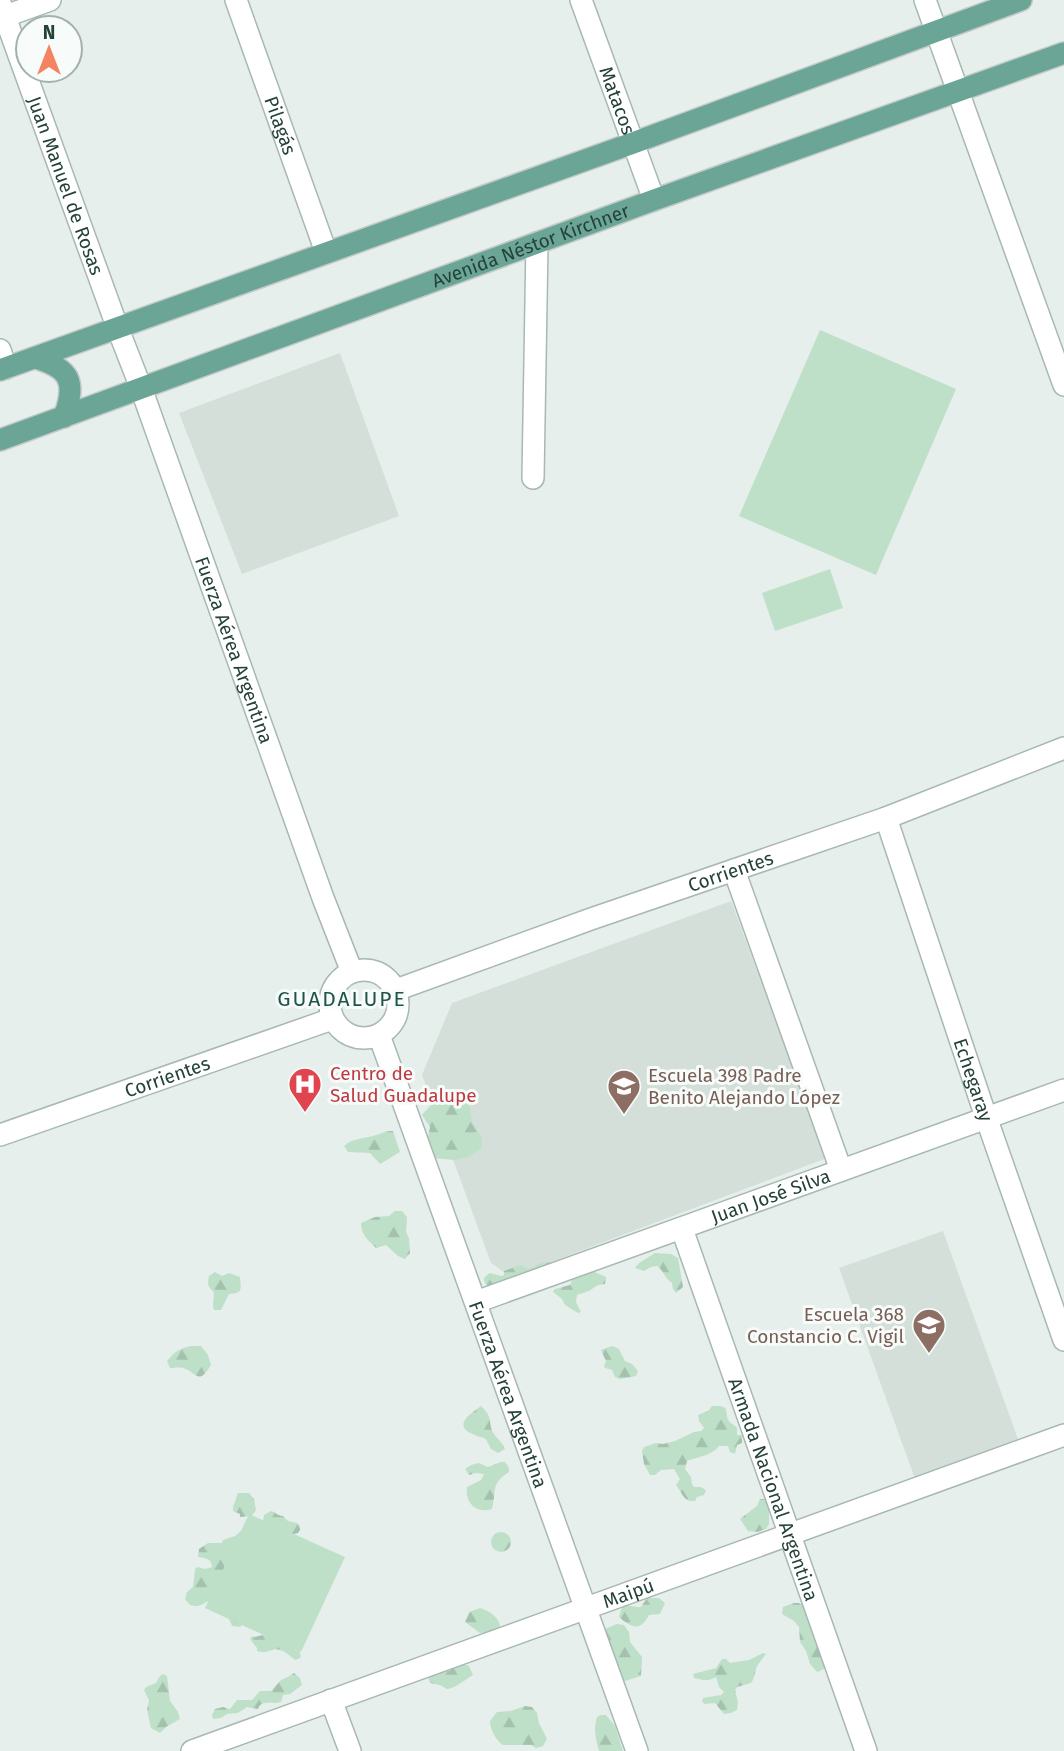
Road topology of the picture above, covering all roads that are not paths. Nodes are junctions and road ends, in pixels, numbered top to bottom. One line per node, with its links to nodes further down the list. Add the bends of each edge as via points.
1 (50, 0): 6 (street)
2 (236, 0): 13 (street, Pilagás)
3 (581, 0): 10 (street, Matacos)
4 (925, 0): 7 (street)
5 (1021, 0): 7 (main road)
6 (2, 13): 14 (street, Juan Manuel de Rosas)
7 (936, 32): 9 (street); 10 (main road)
8 (1064, 53): 9 (main road, Avenida Néstor Kirchner)
9 (958, 92): 11 (main road, Avenida Néstor Kirchner); 15 (street)
10 (633, 143): 11 (street, Matacos); 13 (main road)
11 (654, 200): 12 (main road, Avenida Néstor Kirchner)
12 (537, 243): 19 (main road, Avenida Néstor Kirchner); 22 (street)
13 (326, 252): 14 (main road)
14 (118, 329): 16 (main road); 19 (street, Fuerza Aérea Argentina)
15 (1058, 352): 18 (street)
16 (35, 358): 17 (main road); 20 (main road, via 51,363 67,379 69,402)
17 (2, 363)
18 (1064, 385)
19 (141, 388): 20 (main road, Avenida Néstor Kirchner); 26 (street, Fuerza Aérea Argentina)
20 (64, 417): 21 (main road, Avenida Néstor Kirchner)
21 (0, 440)
22 (533, 478)
23 (1064, 748): 24 (street, Corrientes)
24 (886, 818): 25 (street, Corrientes); 31 (street, Echegaray)
25 (734, 870): 27 (street, Corrientes); 33 (street)
26 (352, 972): 27 (street, via 369,970 385,976); 28 (street, via 332,991)
27 (396, 990): 29 (street, via 396,1016)
28 (332, 1019): 29 (street, via 352,1037); 32 (street, Corrientes)
29 (379, 1035): 35 (street, Fuerza Aérea Argentina)
30 (1064, 1090): 31 (street, Juan José Silva)
31 (986, 1117): 33 (street, Juan José Silva); 36 (street, Echegaray)
32 (0, 1135)
33 (841, 1170): 34 (street, Juan José Silva)
34 (682, 1229): 35 (street, Juan José Silva); 38 (street, Armada Nacional Argentina)
35 (476, 1302): 39 (street, Fuerza Aérea Argentina)
36 (1064, 1340)
37 (1064, 1435): 38 (street, Maipú)
38 (790, 1533): 39 (street, Maipú); 44 (street, Armada Nacional Argentina)
39 (585, 1608): 40 (street, Maipú); 43 (street, Fuerza Aérea Argentina)
40 (331, 1700): 41 (street, Maipú); 42 (street)
41 (192, 1751)
42 (349, 1751)
43 (637, 1751)
44 (866, 1751)

